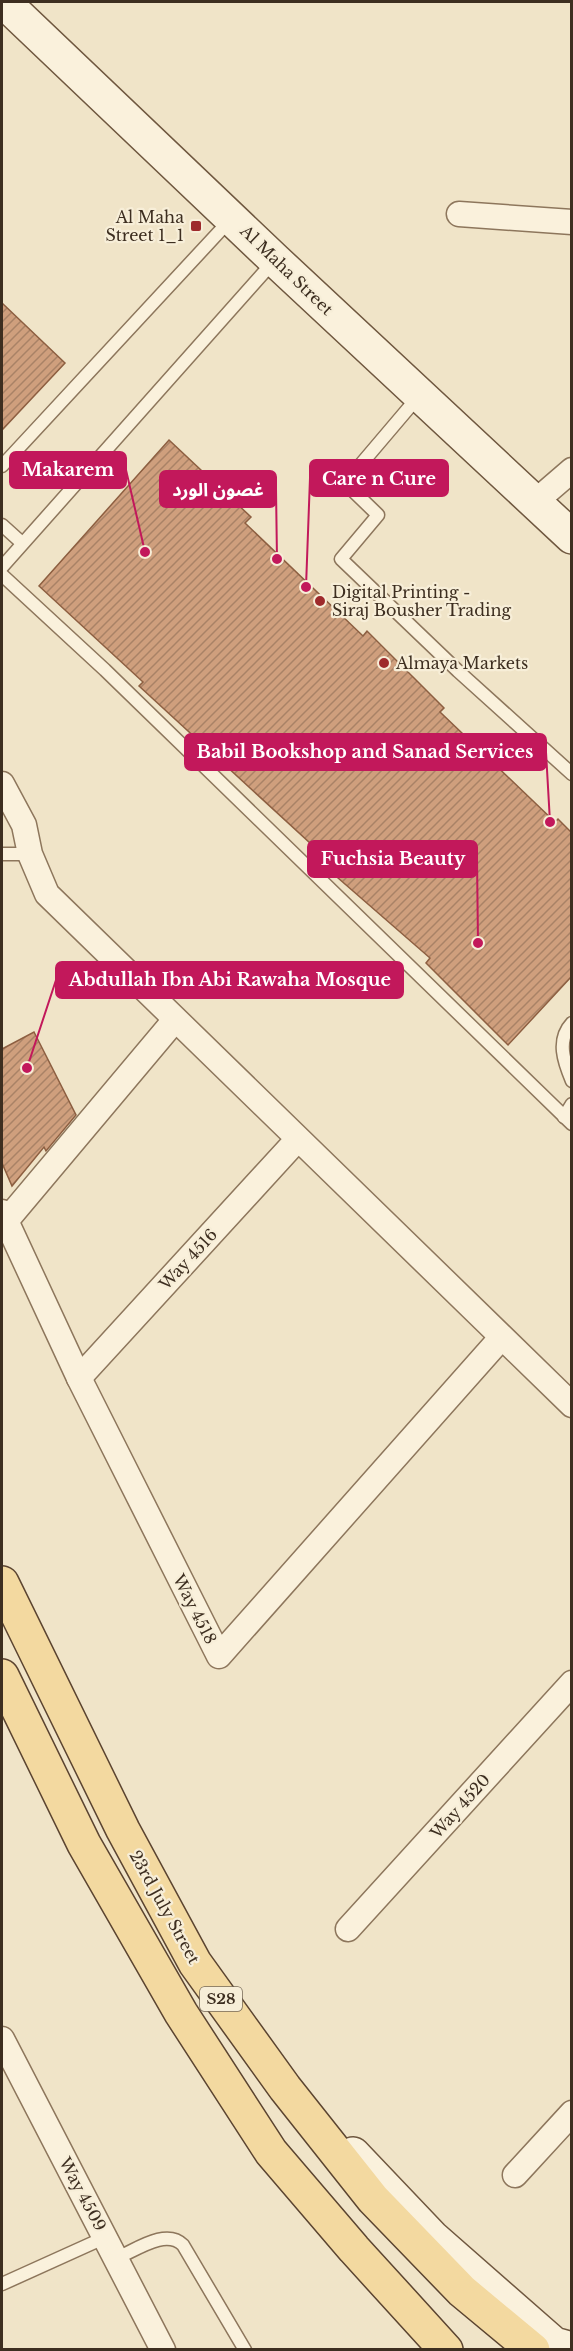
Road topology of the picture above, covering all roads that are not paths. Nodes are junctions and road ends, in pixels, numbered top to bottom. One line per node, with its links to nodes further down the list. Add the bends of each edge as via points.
1 (4, 2): 3 (street, Al Maha Street)
2 (459, 214): 4 (street)
3 (233, 217): 5 (street, Al Maha Street); 7 (lane)
4 (572, 222)
5 (274, 260): 6 (street, Al Maha Street); 12 (lane)
6 (418, 396): 9 (street, Al Maha Street); 15 (lane, via 345,483 378,515 341,559)
7 (2, 466)
8 (572, 470): 9 (street)
9 (536, 501): 11 (street, Al Maha Street)
10 (2, 525): 12 (lane)
11 (572, 537)
12 (22, 543): 13 (lane)
13 (2, 567)
14 (2, 575): 23 (lane, via 105,670)
15 (572, 774)
16 (2, 784): 18 (street, via 24,825)
17 (2, 854): 18 (lane)
18 (30, 854): 19 (street, via 46,894)
19 (174, 1021): 24 (street); 25 (street)
20 (572, 1023): 21 (lane, via 563,1032 562,1048)
21 (572, 1081)
22 (572, 1104): 23 (lane)
23 (568, 1121)
24 (297, 1140): 26 (street); 27 (street, Way 4516)
25 (4, 1217): 27 (street, Way 4518)
26 (501, 1338): 27 (street, Way 4518, via 219,1656); 28 (street)
27 (79, 1378)
28 (572, 1405)
29 (2, 1582): 34 (main road, 23rd July Street / S28, via 123,1830 195,1963)
30 (2, 1676): 42 (main road, S28, via 84,1844 181,2013 264,2142 354,2249)
31 (572, 1683): 32 (street, Way 4520)
32 (348, 1929)
33 (2, 2039): 37 (street, Way 4509)
34 (285, 2088): 43 (main road, 23rd July Street / S28, via 373,2199 462,2291); 44 (street, via 432,2237 554,2344)
35 (572, 2113): 36 (street)
36 (516, 2175)
37 (106, 2236): 38 (street, Way 4509); 39 (lane)
38 (117, 2258): 40 (street, Way 4509); 41 (lane, via 166,2237 176,2238)
39 (2, 2284)
40 (163, 2349)
41 (245, 2349)
42 (446, 2349)
43 (533, 2349)
44 (572, 2349)

